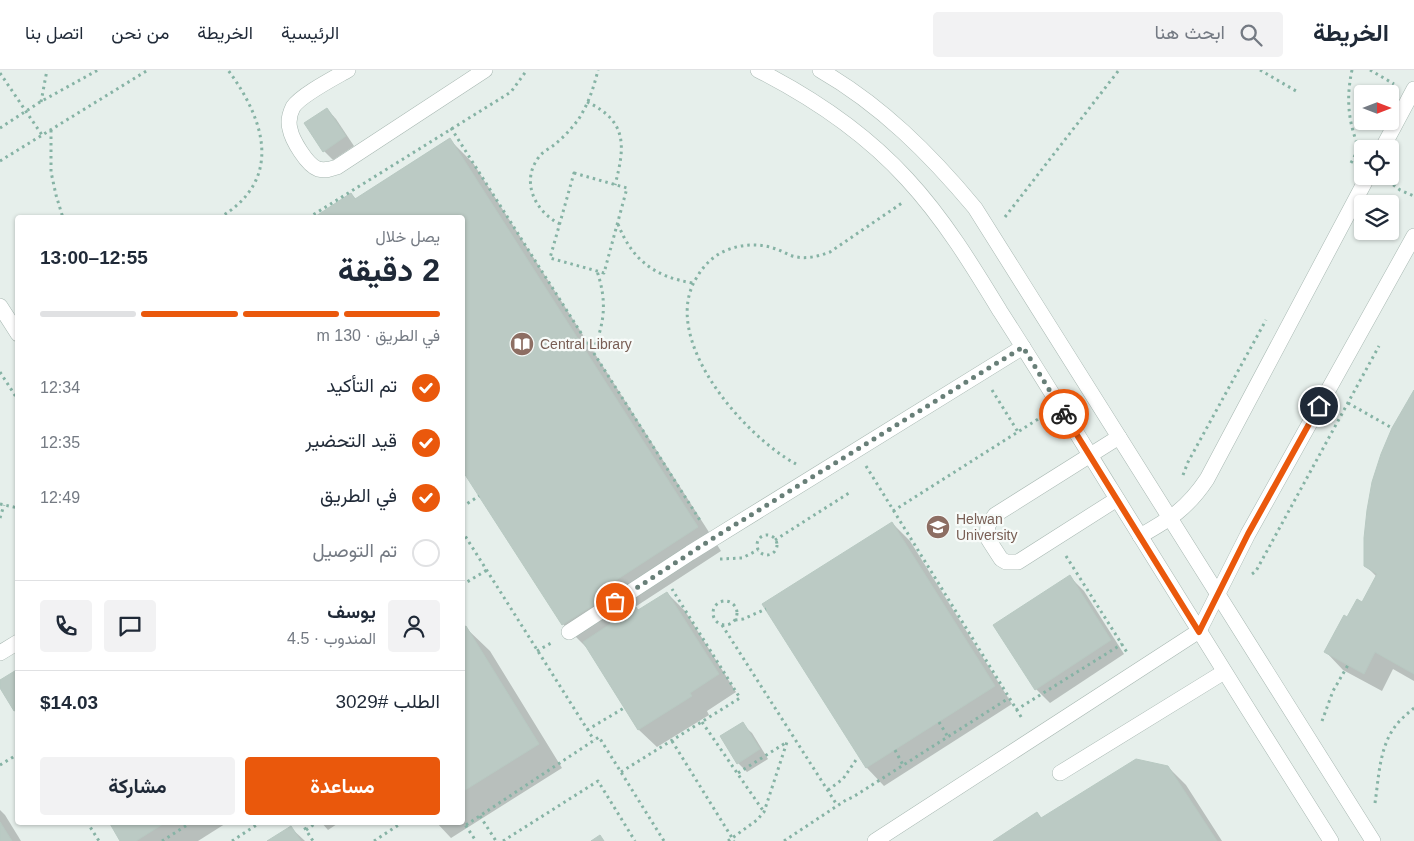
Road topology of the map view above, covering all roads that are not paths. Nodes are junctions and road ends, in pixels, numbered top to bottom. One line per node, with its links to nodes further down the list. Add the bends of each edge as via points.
1 (348, 70): 2 (lane, via 299,100 290,113 292,136 306,160 319,169 337,168)
2 (485, 70)
3 (758, 70): 11 (lane, via 830,112 907,179 940,218)
4 (820, 70): 12 (lane, via 860,96 921,148 975,208)
5 (1411, 99): 6 (lane)
6 (1387, 140)
7 (1363, 185): 15 (lane, via 1207,480 1191,501)
8 (1414, 236): 17 (lane)
9 (0, 306): 10 (lane)
10 (15, 329)
11 (1023, 347): 13 (lane); 18 (lane)
12 (1119, 437): 13 (lane); 15 (lane)
13 (1090, 456): 14 (lane); 14 (lane, via 991,519 987,531 990,542 1001,559 1018,562)
14 (1117, 499): 16 (lane)
15 (1170, 519): 16 (lane); 17 (lane)
16 (1140, 536): 19 (lane)
17 (1217, 594): 19 (lane); 24 (lane)
18 (568, 632)
19 (1199, 632): 22 (lane); 25 (lane)
20 (15, 644): 21 (lane)
21 (0, 654)
22 (1224, 672): 23 (lane); 26 (lane)
23 (1060, 773)
24 (1371, 839)
25 (875, 841)
26 (1331, 841)

